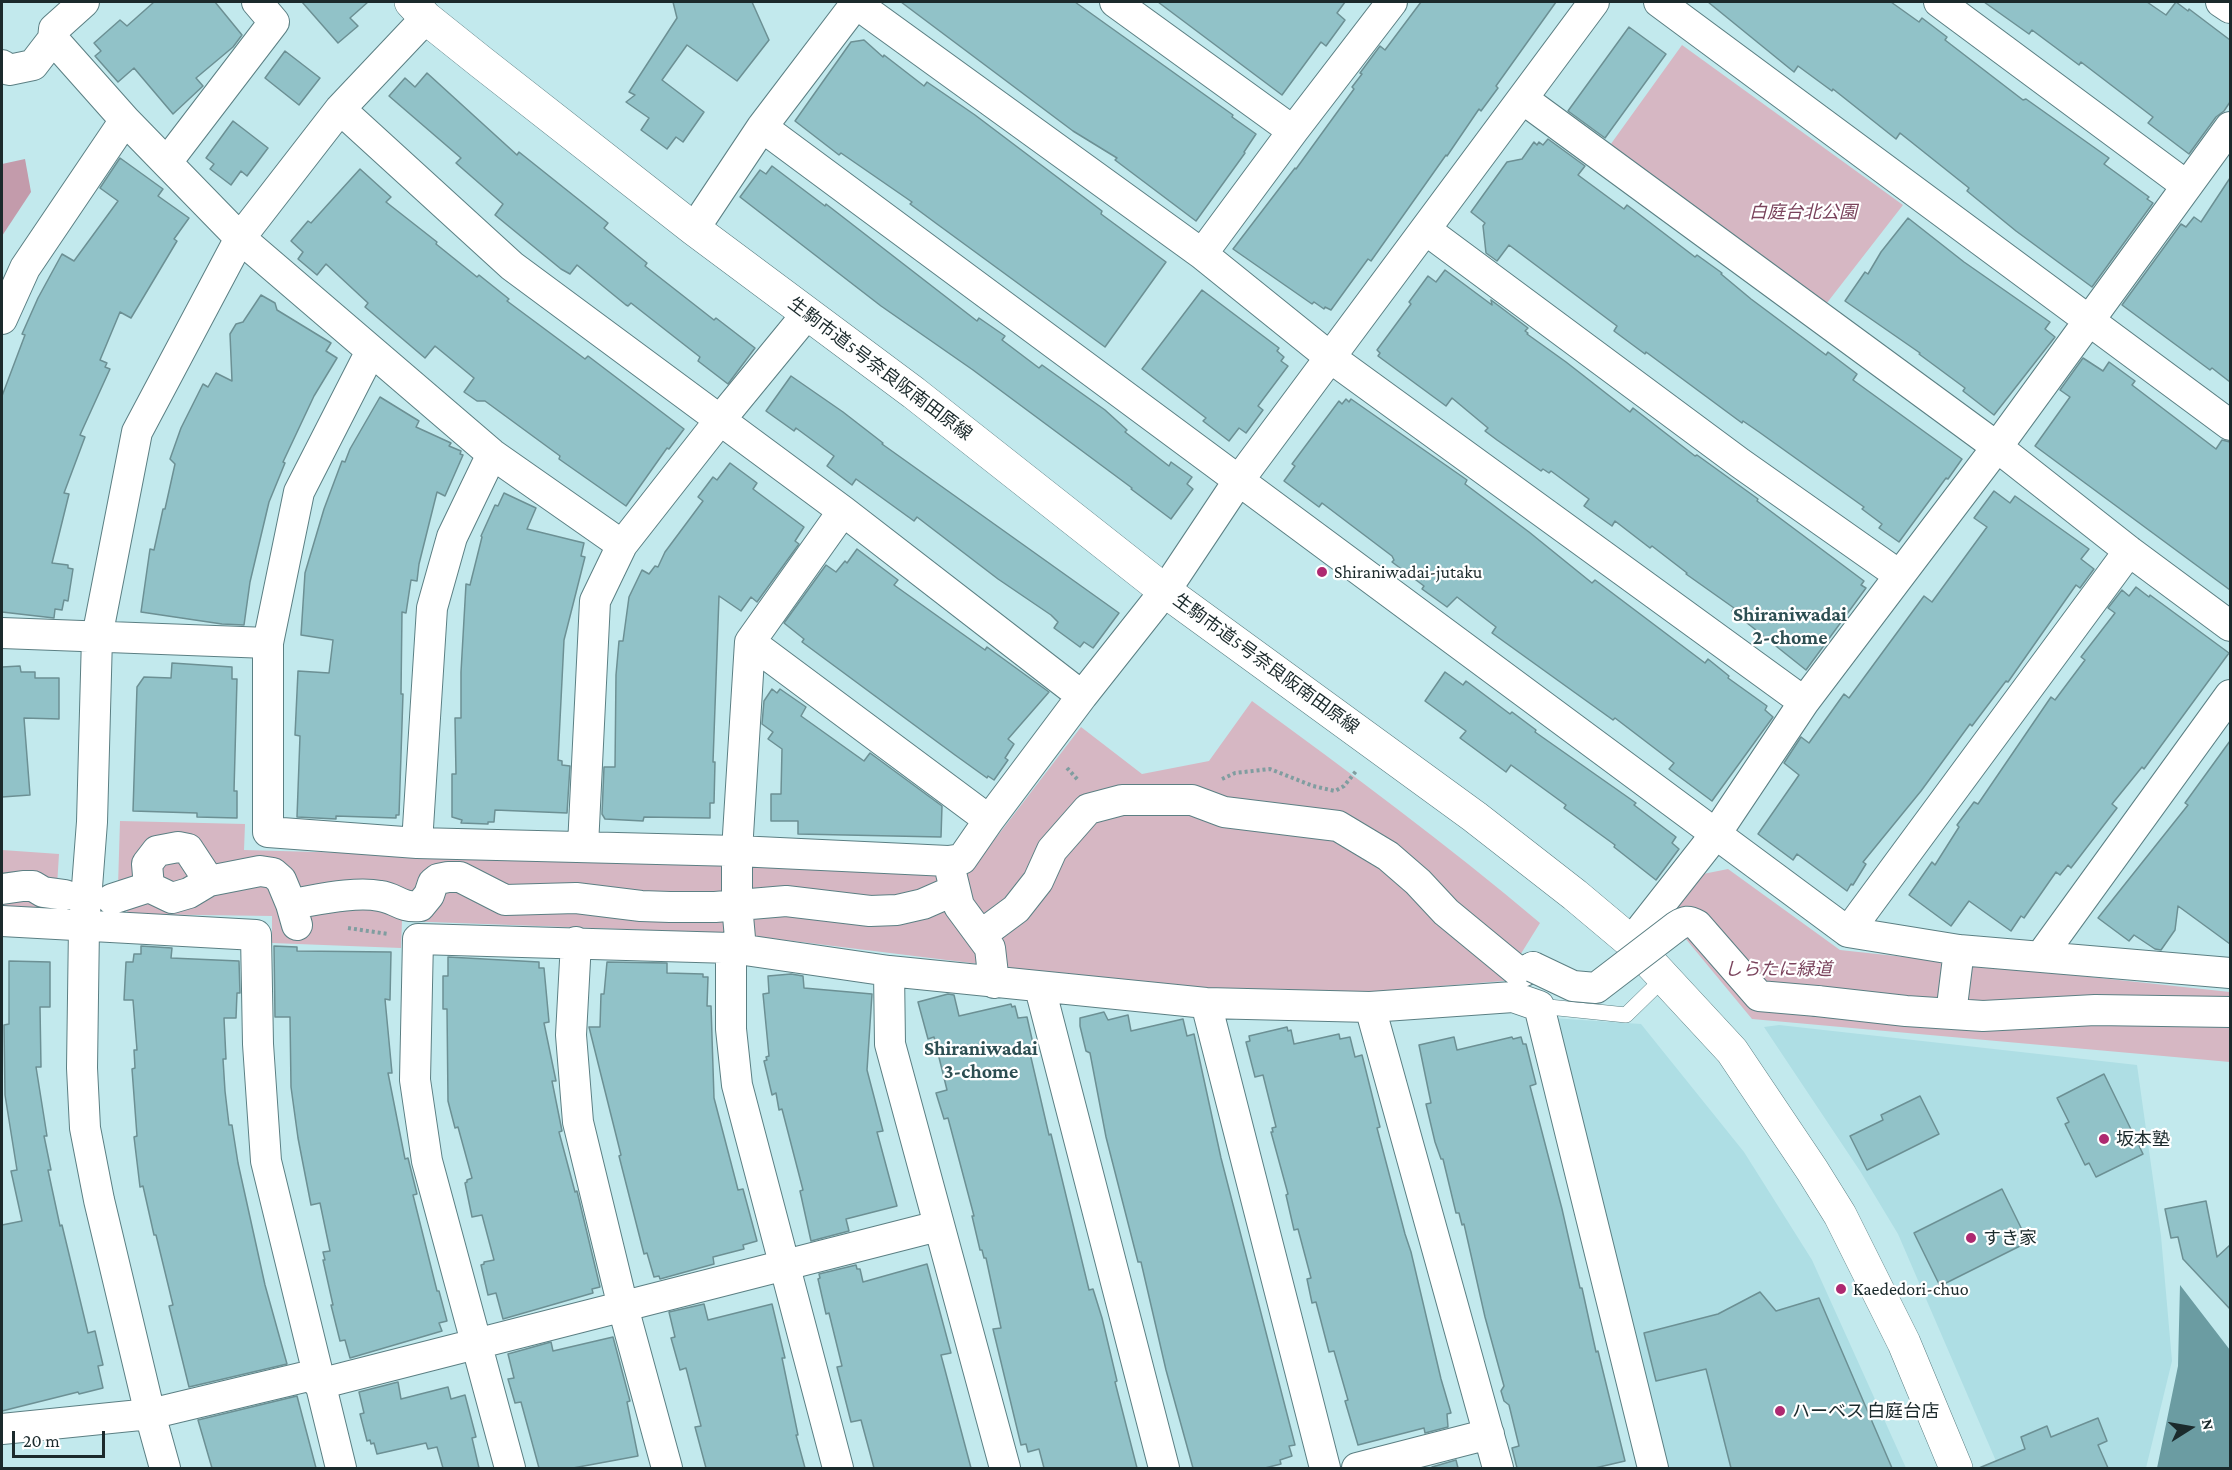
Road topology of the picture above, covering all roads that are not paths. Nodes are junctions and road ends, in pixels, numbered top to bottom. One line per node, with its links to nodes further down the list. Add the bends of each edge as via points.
1 (84, 2): 12 (street, via 54,29)
2 (257, 2): 20 (street, via 274,22)
3 (855, 2): 17 (street); 25 (street)
4 (1115, 2): 19 (street)
5 (1594, 2): 14 (street)
6 (1659, 2): 28 (street)
7 (1939, 2): 21 (street)
8 (2221, 2): 10 (street)
9 (1383, 5): 19 (street)
10 (2230, 8)
11 (419, 10): 15 (street); 22 (street, 生駒市道5号奈良阪南田原線)
12 (53, 39): 13 (street, via 33,65 9,70); 16 (street)
13 (2, 65)
14 (1523, 99): 23 (street); 33 (street)
15 (340, 109): 24 (street); 31 (street, via 512,266)
16 (125, 120): 20 (street); 27 (street, via 25,268)
17 (762, 127): 22 (street); 35 (street)
18 (2230, 127): 21 (street)
19 (1293, 131): 25 (street)
20 (167, 162): 24 (street)
21 (2187, 186): 28 (street)
22 (694, 229): 26 (street, 生駒市道5号奈良阪南田原線)
23 (1426, 230): 30 (street); 39 (street, via 1740,463)
24 (240, 238): 29 (street); 43 (street, via 137,432)
25 (1203, 254): 30 (street)
26 (807, 314): 31 (street); 40 (street, 生駒市道5号奈良阪南田原線)
27 (2, 320)
28 (2090, 320): 32 (street); 33 (street)
29 (371, 351): 34 (street); 45 (street, via 299,492)
30 (1331, 358): 35 (street); 48 (street)
31 (720, 420): 36 (street); 37 (street)
32 (2229, 420)
33 (1997, 447): 38 (street); 39 (street)
34 (492, 454): 37 (street); 51 (street, via 452,537 432,608)
35 (1239, 480): 40 (street); 50 (street)
36 (843, 511): 44 (street); 47 (street)
37 (622, 545): 52 (street, via 595,601)
38 (2129, 551): 41 (street); 64 (street)
39 (1899, 575): 48 (street)
40 (1165, 591): 47 (street); 67 (street, 生駒市道5号奈良阪南田原線, via 1475,817)
41 (2230, 626)
42 (2, 633): 43 (street)
43 (97, 637): 45 (street); 63 (street, via 92,822)
44 (750, 642): 49 (street); 53 (street)
45 (268, 643): 51 (street, via 268,832)
46 (2230, 695): 70 (street)
47 (1082, 696): 49 (street)
48 (1804, 702): 50 (street)
49 (989, 820): 54 (street, via 962,859)
50 (1715, 835): 64 (street); 67 (street)
51 (417, 843): 52 (street)
52 (583, 846): 53 (street)
53 (737, 851): 54 (street); 61 (street)
54 (948, 861): 58 (street)
55 (208, 881): 56 (street, via 172,898); 56 (street, via 188,849 178,847 157,851 147,864); 61 (street, via 260,871 273,873 281,880 294,915 333,897 381,896 398,904 420,906 433,884 448,877 460,877 505,900 576,898 641,906)
56 (149, 887): 60 (street)
57 (2, 889): 59 (street, via 33,886 43,892)
58 (955, 890): 61 (street, via 897,910 870,911 786,901); 65 (street, via 958,906)
59 (65, 895)
60 (112, 899)
61 (737, 905): 68 (street)
62 (2, 921): 63 (street)
63 (84, 926): 85 (street, via 256,935 266,1161); 86 (street, via 85,1128)
64 (1848, 933): 69 (street)
65 (981, 935): 74 (street, via 990,948); 75 (street, via 1016,909 1038,880 1052,850 1088,809 1122,800 1192,800 1224,812 1338,826 1388,856)
66 (576, 942): 68 (street); 83 (street, via 571,1035 578,1122); 84 (street, via 418,939 415,1080 427,1161)
67 (1631, 942): 73 (street, 生駒市道5号奈良阪南田原線)
68 (736, 949): 71 (street); 82 (street, via 731,1029 737,1085)
69 (1959, 950): 70 (street); 80 (street)
70 (2042, 956): 72 (street)
71 (889, 971): 74 (street); 81 (street, via 890,1044)
72 (2209, 971): 79 (street)
73 (1663, 979): 75 (lane, via 1626,1015); 100 (street, 生駒市道5号奈良阪南田原線, via 1732,1051 1840,1215 1904,1342)
74 (994, 983): 76 (street)
75 (1526, 986): 78 (street); 80 (street, bridge, via 1596,988 1685,921 1697,925 1759,996); 99 (street)
76 (1040, 988): 77 (street); 95 (street)
77 (1206, 1003): 78 (street); 96 (street)
78 (1370, 1007): 88 (street)
79 (2207, 1012): 80 (street)
80 (1951, 1014)
81 (938, 1226): 82 (street); 94 (street)
82 (784, 1266): 83 (street); 93 (street)
83 (623, 1307): 84 (street); 92 (street)
84 (477, 1344): 85 (street); 91 (street)
85 (318, 1379): 86 (street); 90 (street)
86 (150, 1414): 87 (street); 89 (street)
87 (2, 1430)
88 (1489, 1434): 97 (street); 98 (street)
89 (165, 1468)
90 (341, 1468)
91 (510, 1468)
92 (667, 1468)
93 (838, 1468)
94 (1005, 1468)
95 (1164, 1468)
96 (1325, 1468)
97 (1357, 1468)
98 (1498, 1468)
99 (1653, 1468)
100 (1956, 1468)

